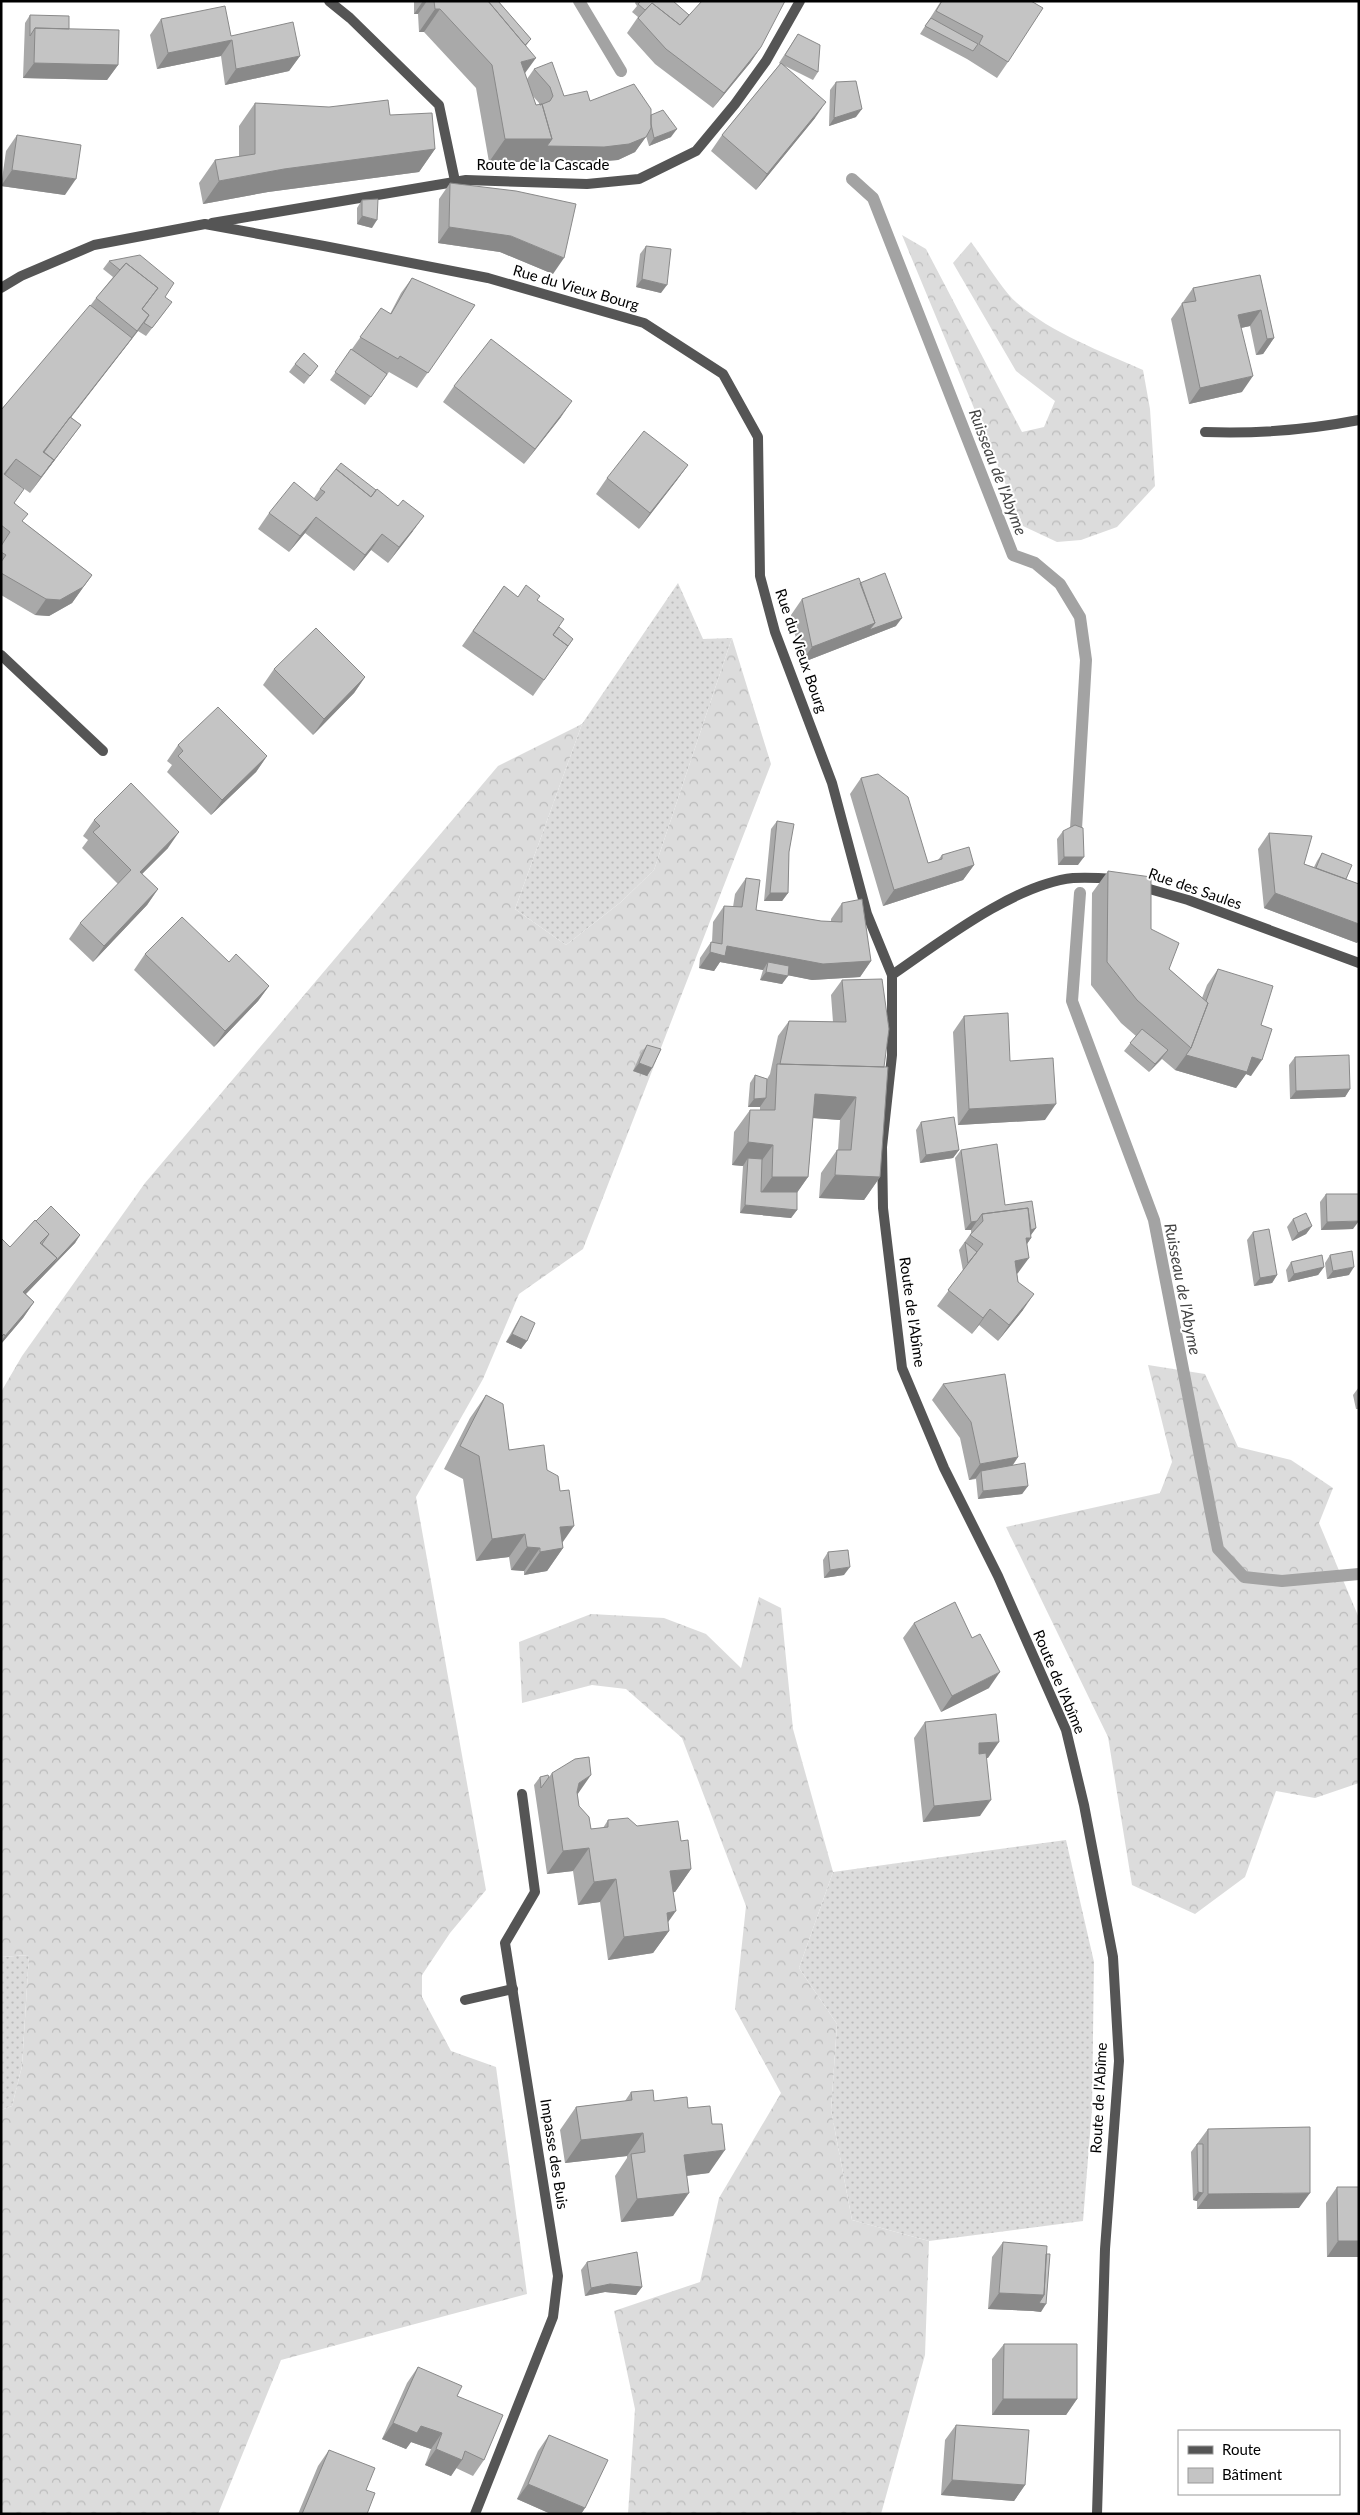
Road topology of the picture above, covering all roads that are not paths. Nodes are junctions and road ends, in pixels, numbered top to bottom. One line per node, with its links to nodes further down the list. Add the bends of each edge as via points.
1 (329, 1): 3 (street, via 439,105)
2 (800, 1): 3 (street, Route de la Cascade, via 766,61 696,151 639,179 587,184)
3 (455, 181): 4 (street, Route de la Cascade)
4 (205, 224): 5 (street, Rue du Vieux Bourg, via 94,245); 11 (street, Rue du Vieux Bourg, via 488,278 644,323 723,374 758,437 760,576 775,632 832,783 867,914)
5 (1, 288)
6 (1359, 420): 7 (street, via 1311,430 1249,434)
7 (1205, 432)
8 (1, 654): 9 (street)
9 (103, 752)
10 (1359, 963): 11 (street, Rue des Saules, via 1188,900 1128,882 1114,878 1072,878 1011,899 979,916)
11 (892, 975): 16 (street, Route de l'Abîme, via 892,1055 882,1147 884,1208 902,1368 944,1468 998,1576 1066,1730 1113,1957 1119,2061 1105,2250)
12 (522, 1794): 13 (street, Impasse des Buis, via 535,1892 505,1943)
13 (513, 1989): 14 (street); 15 (street, Impasse des Buis, via 558,2276 553,2316)
14 (465, 2000)
15 (475, 2514)
16 (1097, 2514)

